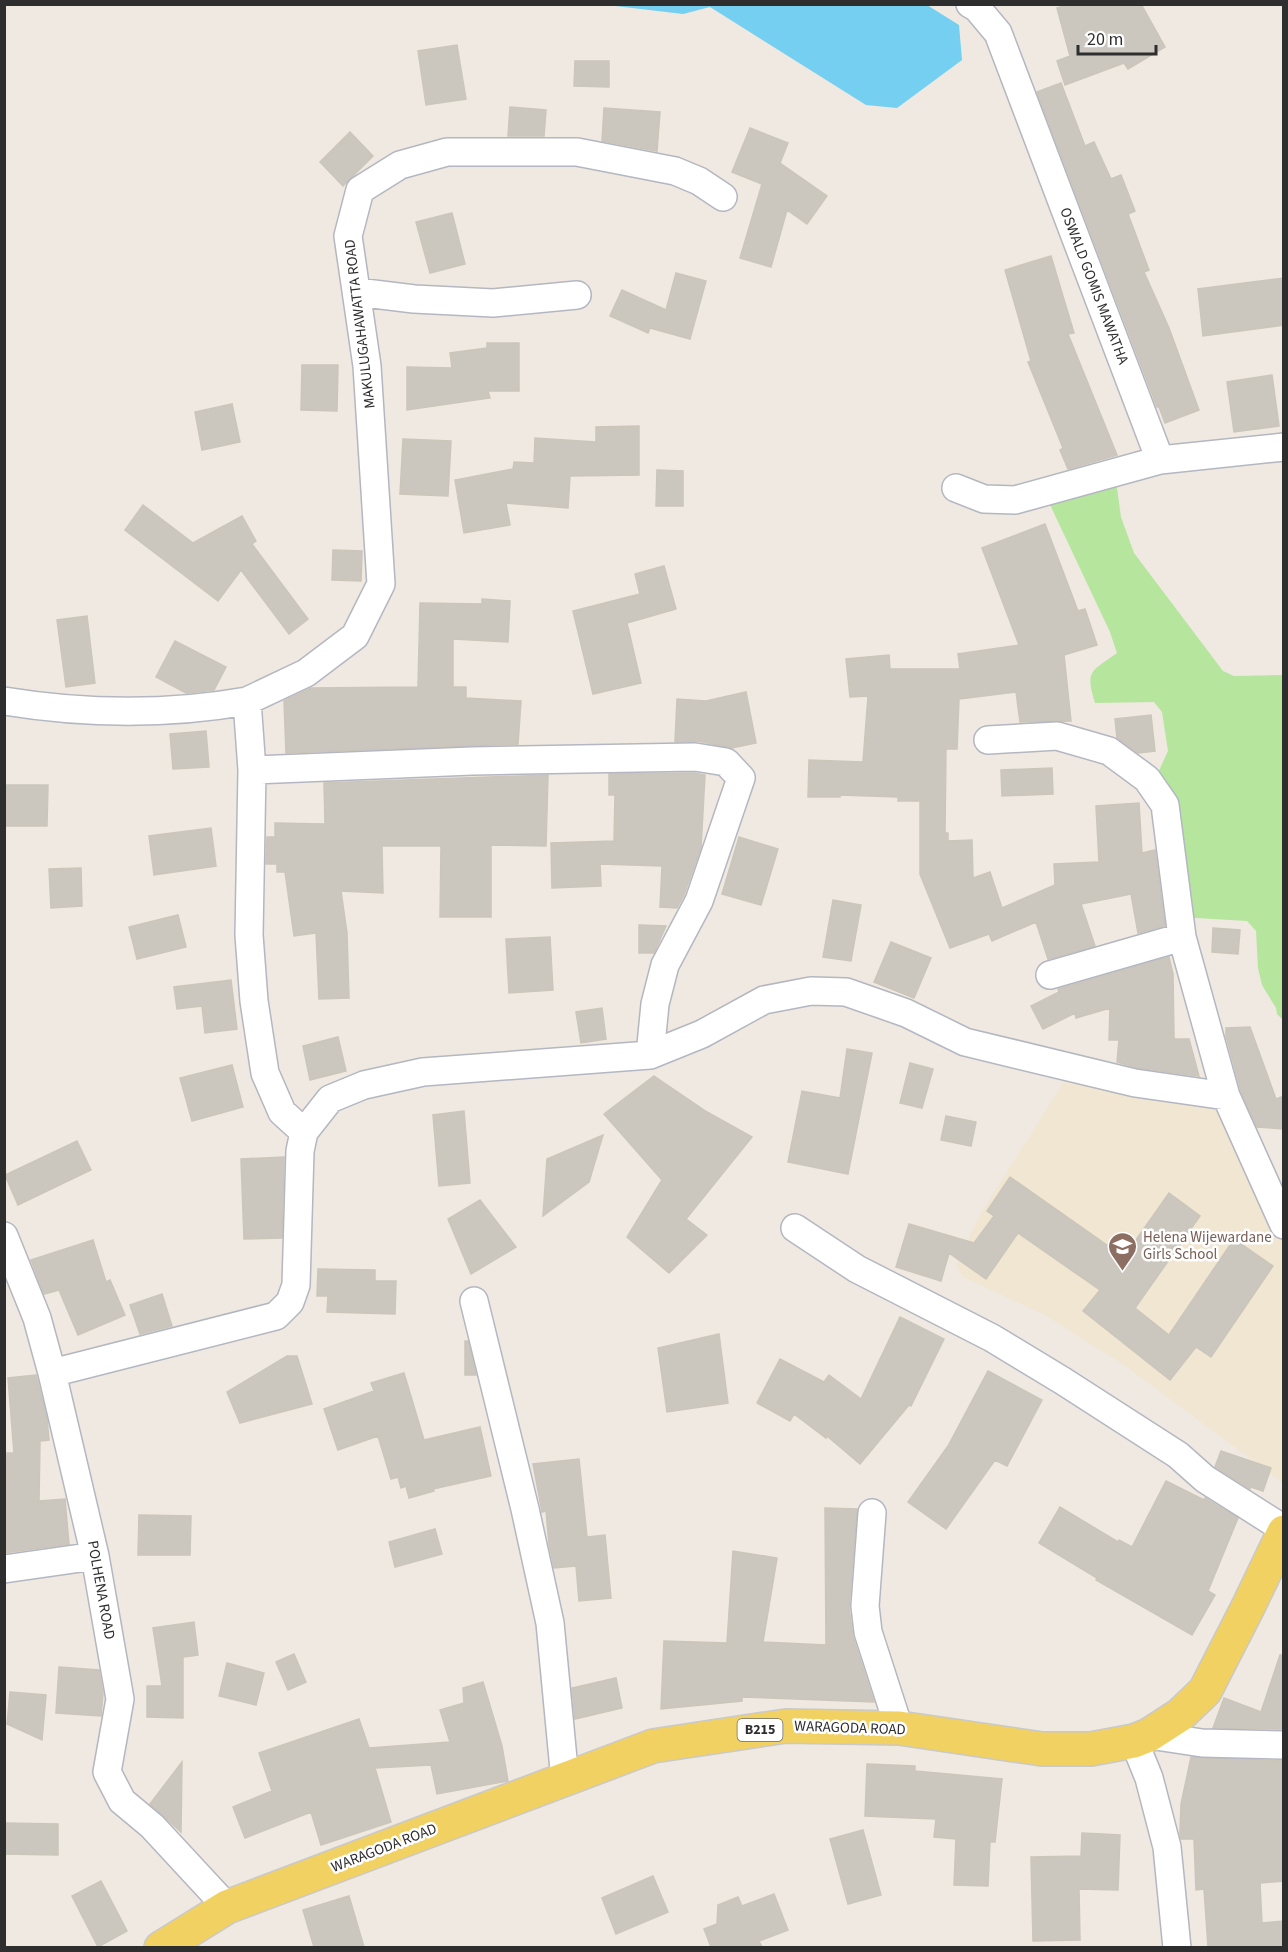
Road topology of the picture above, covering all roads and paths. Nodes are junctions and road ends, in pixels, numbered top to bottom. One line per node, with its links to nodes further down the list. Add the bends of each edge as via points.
1 (970, 4): 3 (street, OSWALD GOMIS MAWATHA)
2 (999, 4): 3 (street)
3 (998, 33): 8 (street, OSWALD GOMIS MAWATHA)
4 (723, 197): 5 (street, MAKULUGAHAWATTA ROAD, via 675,171 577,153 447,153 400,165 360,190 348,236)
5 (357, 292): 6 (street, via 493,303); 10 (street, MAKULUGAHAWATTA ROAD, via 367,366 381,584 355,636 306,673)
6 (577, 294)
7 (1284, 447): 8 (street)
8 (1160, 460): 9 (street, via 1015,500 984,499)
9 (956, 488)
10 (247, 700): 11 (street, MAKULUGAHAWATTA ROAD, via 202,708 141,710 81,710); 13 (street)
11 (4, 701)
12 (988, 740): 14 (street, via 1057,736 1109,751 1147,779 1165,806)
13 (252, 770): 16 (street, via 484,761 695,758 726,762 741,778 699,901 665,965 655,1004); 18 (street, via 249,935 254,1001 265,1073 282,1112)
14 (1182, 938): 15 (street); 17 (street)
15 (1050, 975)
16 (650, 1055): 17 (street, via 702,1034 764,1000 812,991 846,992 906,1013 965,1042 1135,1083); 18 (street, via 423,1072 364,1084 330,1099)
17 (1226, 1095): 19 (street)
18 (304, 1132): 23 (street, via 300,1151 296,1285 290,1302 276,1316)
19 (1284, 1225)
20 (795, 1228): 25 (street, via 857,1269 992,1338 1063,1381 1178,1455 1204,1479)
21 (4, 1236): 23 (street, POLHENA ROAD, via 37,1318)
22 (474, 1300): 31 (street, via 550,1623)
23 (52, 1373): 26 (street, POLHENA ROAD)
24 (872, 1513): 28 (street, via 865,1606 868,1632)
25 (1284, 1531): 29 (main road, WARAGODA ROAD / B215, via 1205,1691 1180,1715)
26 (96, 1556): 27 (street); 32 (street, POLHENA ROAD, via 120,1699 107,1772 122,1801 152,1826)
27 (4, 1569)
28 (898, 1728): 29 (main road, WARAGODA ROAD / B215, via 1042,1749 1091,1749); 31 (main road, WARAGODA ROAD / B215, via 786,1726 653,1746)
29 (1141, 1738): 30 (street); 34 (street, via 1167,1847)
30 (1284, 1745)
31 (565, 1780): 32 (main road, WARAGODA ROAD / B215)
32 (227, 1907): 33 (main road, WARAGODA ROAD / B215)
33 (161, 1947)
34 (1177, 1947)

